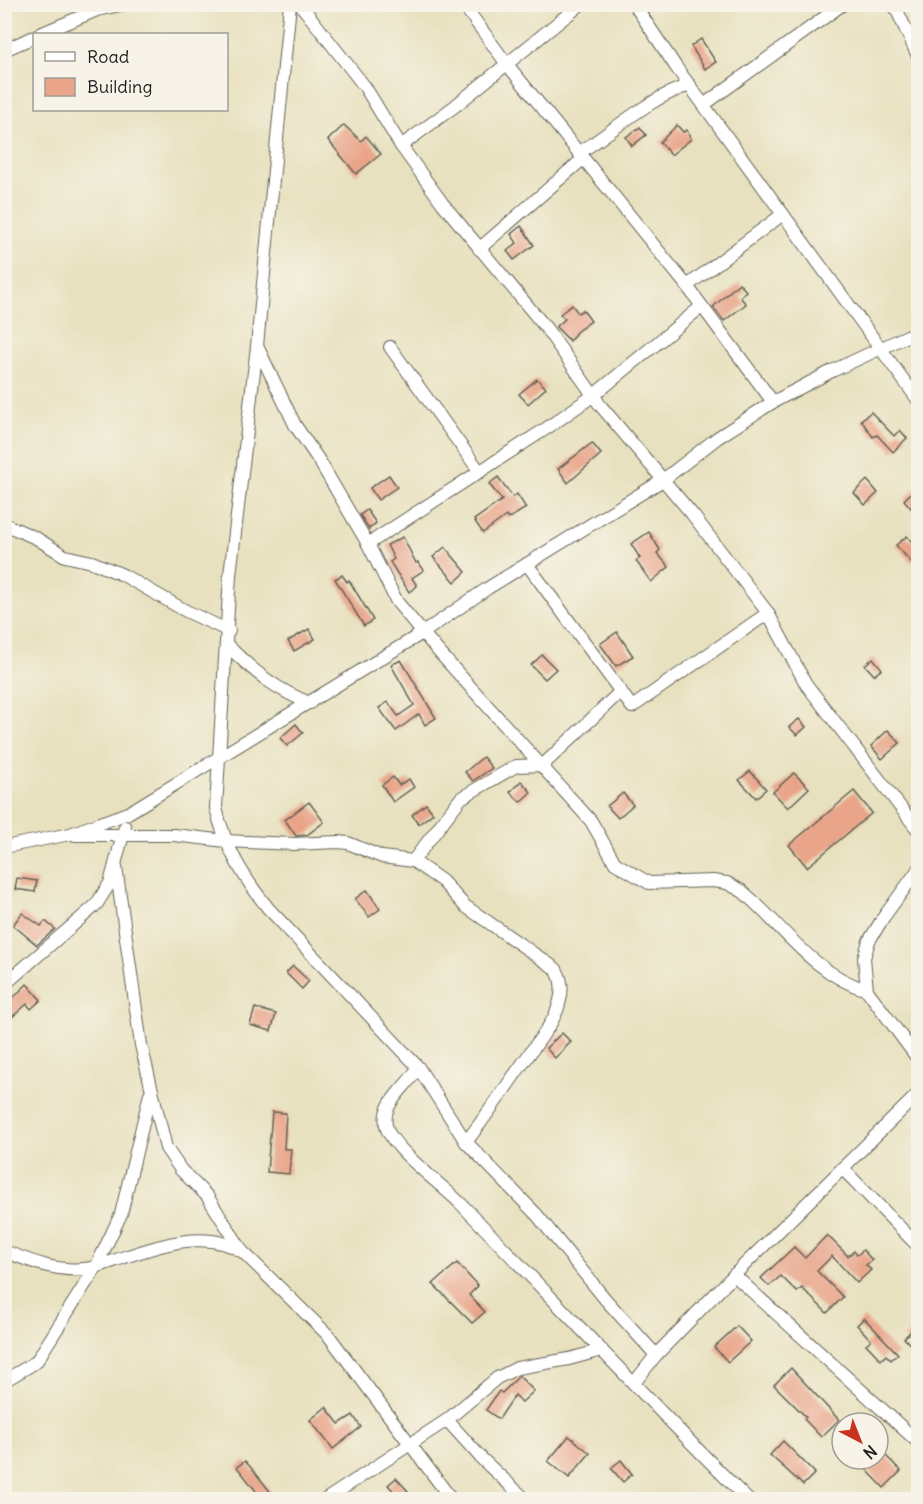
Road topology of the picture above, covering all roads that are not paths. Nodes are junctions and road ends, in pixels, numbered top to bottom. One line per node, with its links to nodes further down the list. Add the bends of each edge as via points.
1 (125, 4): 9 (street)
2 (290, 4): 24 (street)
3 (300, 4): 17 (street, via 364,87)
4 (464, 4): 14 (street)
5 (581, 4): 14 (street)
6 (634, 4): 15 (street)
7 (843, 4): 16 (street)
8 (894, 4): 13 (street)
9 (96, 7): 10 (street)
10 (42, 33)
11 (33, 37): 12 (street)
12 (4, 50)
13 (918, 56)
14 (507, 63): 17 (street); 18 (street)
15 (690, 85): 16 (street); 18 (street, via 663,97)
16 (705, 104): 19 (street)
17 (401, 146): 20 (street)
18 (582, 155): 20 (street); 21 (street)
19 (783, 214): 21 (street); 26 (street)
20 (479, 249): 27 (street, via 546,328)
21 (687, 286): 22 (street)
22 (701, 307): 27 (street); 29 (street)
23 (918, 331): 26 (street)
24 (257, 346): 33 (street, via 295,424); 36 (street, via 231,564)
25 (390, 347): 30 (street)
26 (880, 348): 28 (street); 29 (street)
27 (594, 395): 30 (street); 31 (street)
28 (918, 400)
29 (773, 402): 31 (street, via 717,438)
30 (480, 472): 33 (street)
31 (663, 480): 34 (street); 35 (street)
32 (4, 524): 36 (street, via 65,556 123,575)
33 (368, 544): 37 (street, via 397,602)
34 (527, 564): 37 (street); 39 (street)
35 (768, 613): 39 (street, via 632,707); 44 (street, via 806,684)
36 (229, 631): 38 (street)
37 (424, 632): 40 (street); 42 (street, via 460,677)
38 (227, 645): 40 (street, via 256,674); 41 (street)
39 (621, 691): 42 (street)
40 (310, 703): 41 (street)
41 (219, 756): 43 (street); 47 (street, via 216,808)
42 (543, 765): 49 (street, via 516,766 461,798); 53 (street, via 591,821 620,868 657,885 697,880 734,887 756,902 822,967 849,985)
43 (128, 813): 45 (street); 46 (street)
44 (918, 830)
45 (70, 834): 46 (street); 48 (street)
46 (124, 834): 47 (street); 50 (street)
47 (226, 841): 49 (street, via 348,843 382,857); 55 (street, via 247,882 268,908)
48 (4, 847)
49 (413, 861): 58 (street, via 442,881 465,906 556,969 561,978 560,1003 547,1030)
50 (116, 867): 52 (street, via 89,913); 56 (street)
51 (918, 870): 53 (street, via 870,941 864,958)
52 (4, 985)
53 (867, 990): 54 (street)
54 (918, 1059)
55 (418, 1067): 58 (street); 65 (street, via 412,1080 389,1104 386,1121 391,1136)
56 (151, 1089): 62 (street, via 166,1148 207,1196); 63 (street, via 122,1214)
57 (918, 1094): 59 (street)
58 (466, 1142): 66 (street, via 537,1215)
59 (842, 1168): 60 (street); 64 (street)
60 (918, 1246)
61 (4, 1251): 63 (street, via 57,1269)
62 (243, 1252): 63 (street, via 214,1240 193,1241); 71 (street, via 329,1336)
63 (96, 1268): 67 (street, via 36,1362)
64 (734, 1275): 66 (street); 70 (street)
65 (602, 1350): 68 (street); 69 (street, via 517,1368 498,1377)
66 (656, 1355): 68 (street)
67 (4, 1381)
68 (634, 1382): 75 (street)
69 (447, 1420): 71 (street); 74 (street)
70 (918, 1442)
71 (410, 1443): 72 (street); 73 (street)
72 (325, 1500)
73 (452, 1500)
74 (526, 1500)
75 (748, 1500)

